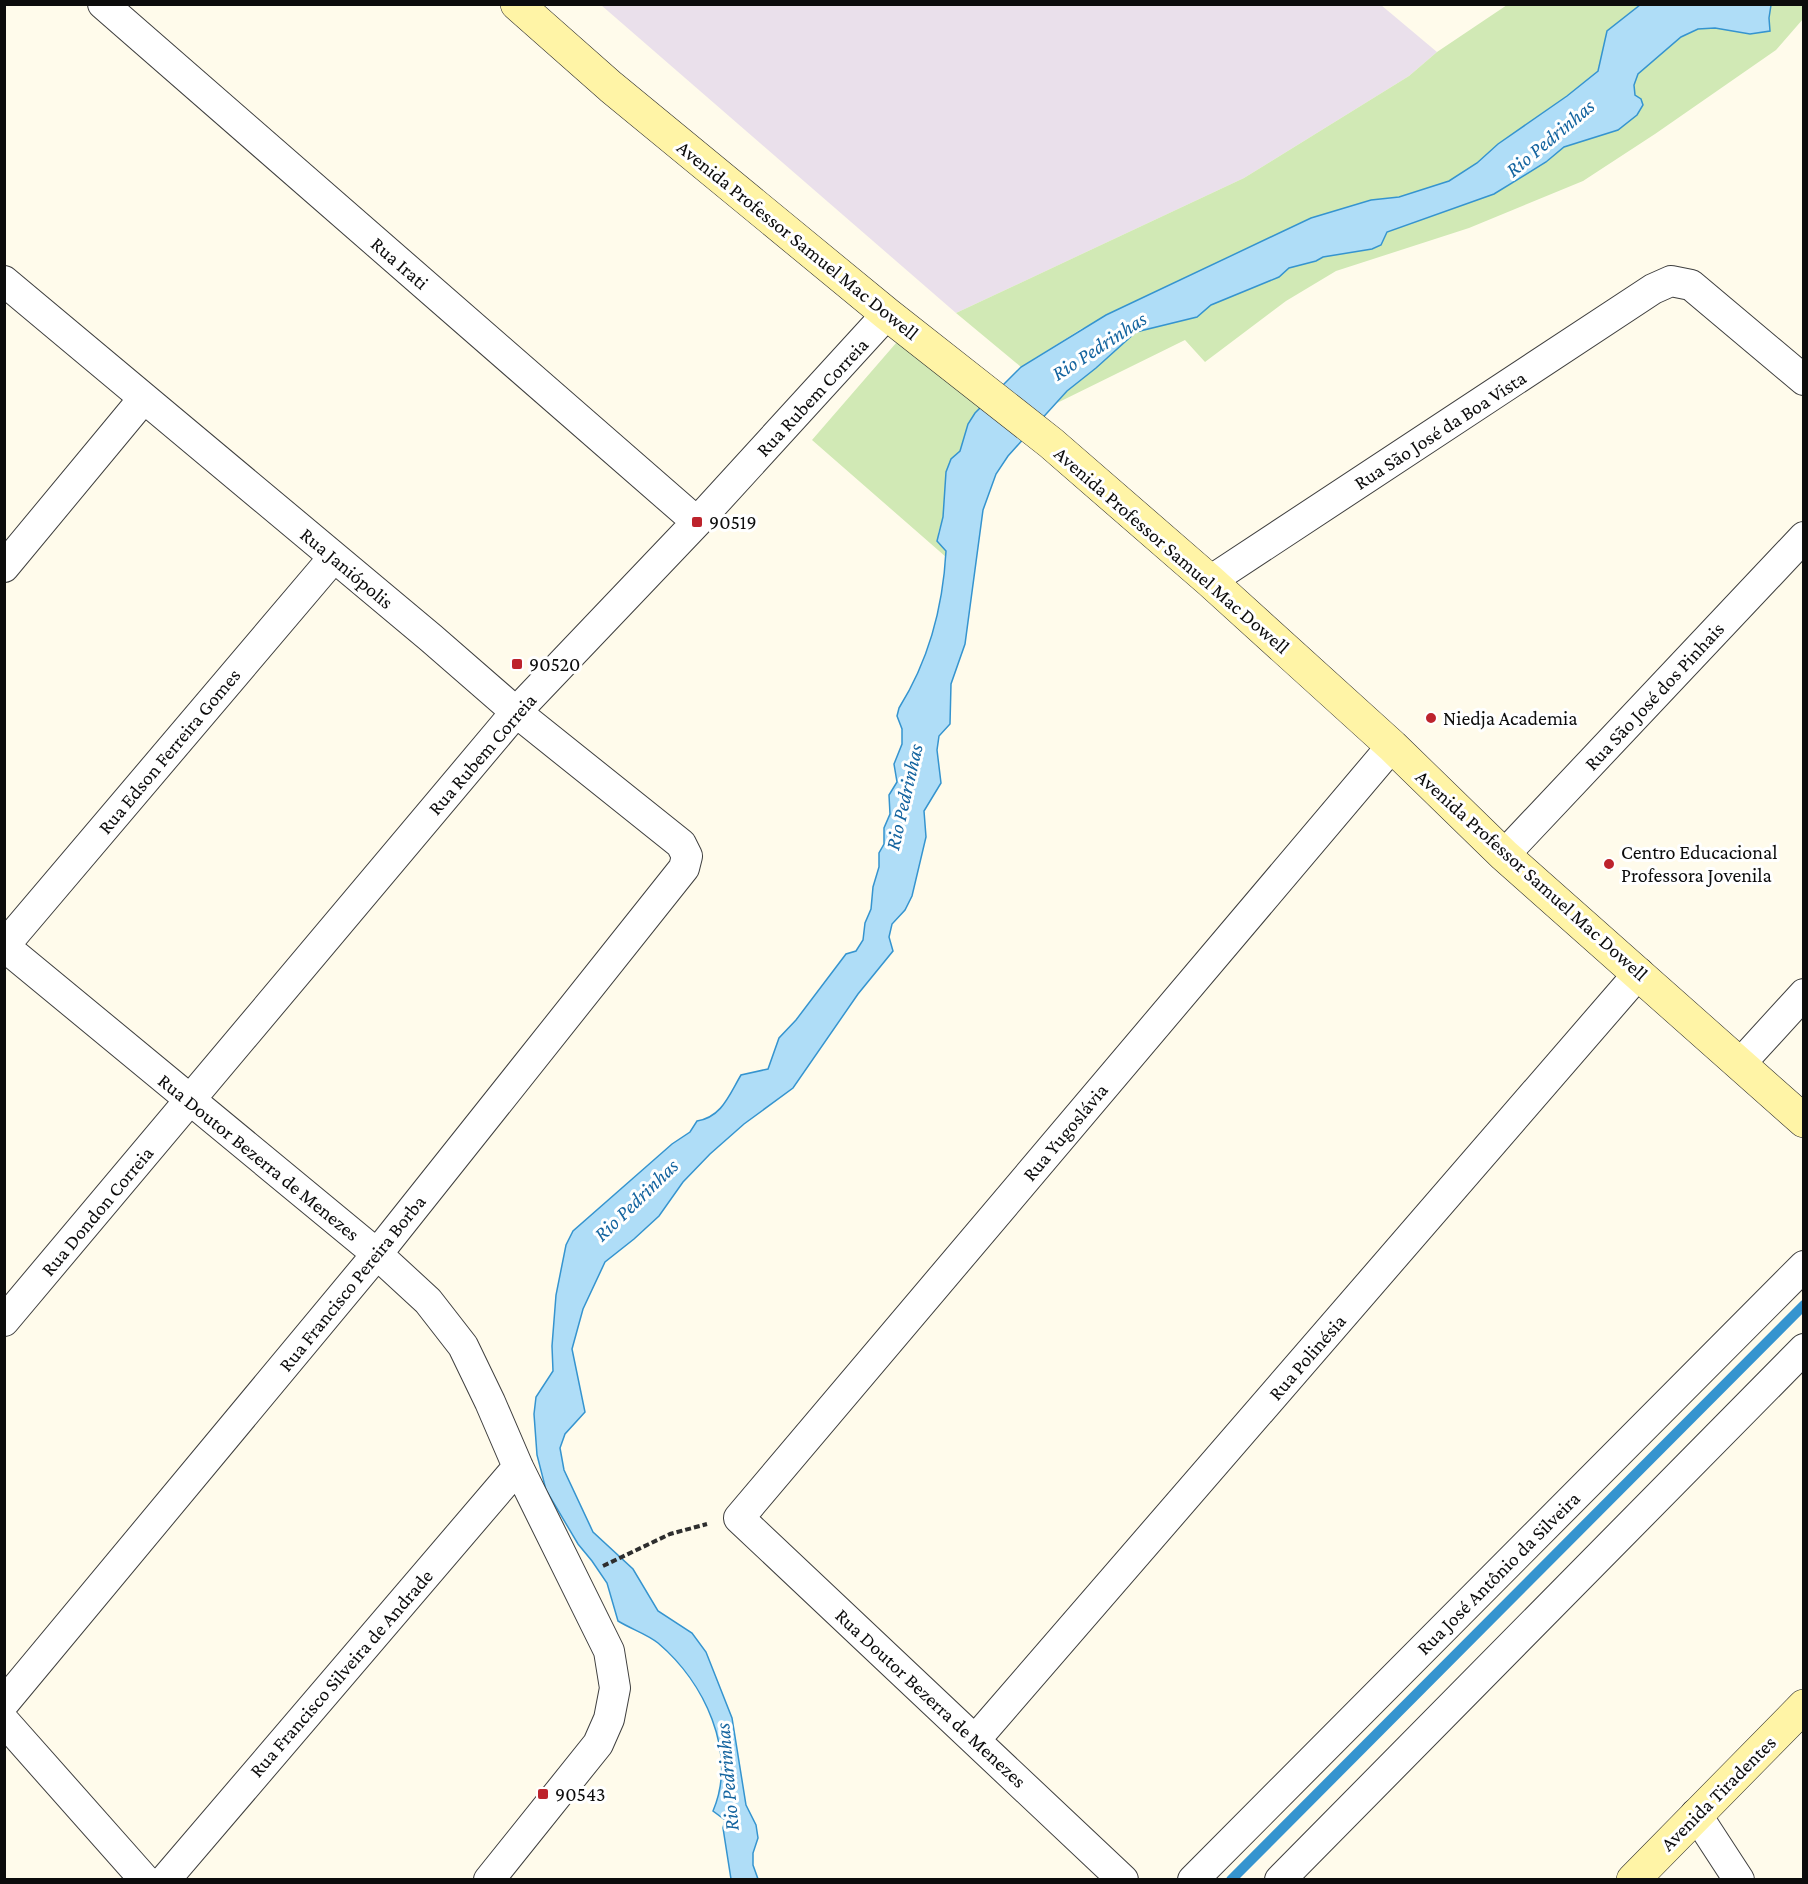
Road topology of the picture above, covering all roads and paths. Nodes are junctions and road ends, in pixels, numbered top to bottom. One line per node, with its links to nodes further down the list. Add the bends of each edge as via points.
1 (103, 4): 7 (street, Rua Irati)
2 (517, 4): 4 (street, Avenida Professor Samuel Mac Dowell, via 611,87)
3 (4, 281): 6 (street, Rua Janiópolis)
4 (888, 314): 7 (street, Rua Rubem Correia); 11 (street, Avenida Professor Samuel Mac Dowell, via 1051,443)
5 (1803, 381): 11 (street, Rua São José da Boa Vista, via 1691,285 1671,281 1653,289)
6 (144, 398): 9 (street, Rua Janiópolis); 10 (street)
7 (697, 522): 12 (street, Rua Rubem Correia)
8 (1803, 537): 14 (street, Rua São José dos Pinhais)
9 (333, 557): 12 (street, Rua Janiópolis); 16 (street, Rua Edson Ferreira Gomes)
10 (4, 567)
11 (1210, 581): 13 (street, Avenida Professor Samuel Mac Dowell)
12 (516, 712): 15 (street, Rua Janiópolis, via 681,844); 20 (street, Rua Rubem Correia)
13 (1392, 746): 14 (street, Avenida Professor Samuel Mac Dowell); 27 (street, Rua Yugoslávia)
14 (1504, 855): 17 (street, Avenida Professor Samuel Mac Dowell)
15 (687, 856): 22 (street, Rua Francisco Pereira Borba, via 684,868)
16 (4, 946): 20 (street, Rua Doutor Bezerra de Menezes)
17 (1639, 973): 19 (street, Avenida Professor Samuel Mac Dowell); 33 (street, Rua Polinésia)
18 (1803, 994): 19 (street)
19 (1740, 1064): 21 (street, Avenida Professor Samuel Mac Dowell)
20 (189, 1100): 22 (street, Rua Doutor Bezerra de Menezes); 24 (street, Rua Dondon Correia)
21 (1803, 1121)
22 (377, 1254): 26 (street, Rua Doutor Bezerra de Menezes, via 428,1301 463,1346); 30 (street, Rua Francisco Pereira Borba)
23 (1803, 1266): 39 (street, Rua José Antônio da Silveira)
24 (4, 1321)
25 (1803, 1349): 40 (street)
26 (518, 1467): 36 (street, Rua Francisco Silveira de Andrade); 37 (street, Rua Doutor Bezerra de Menezes, via 609,1651 615,1688 609,1719 598,1744)
27 (739, 1518): 33 (street, Rua Doutor Bezerra de Menezes)
28 (699, 1525): 29 (path, via 670,1534)
29 (597, 1570)
30 (4, 1703)
31 (1803, 1706): 34 (street, Avenida Tiradentes)
32 (4, 1721): 35 (street)
33 (975, 1740): 38 (street, Rua Doutor Bezerra de Menezes)
34 (1696, 1814): 41 (street, Avenida Tiradentes); 42 (street)
35 (145, 1880)
36 (165, 1880)
37 (489, 1880)
38 (1123, 1880)
39 (1193, 1880)
40 (1280, 1880)
41 (1633, 1880)
42 (1739, 1880)

